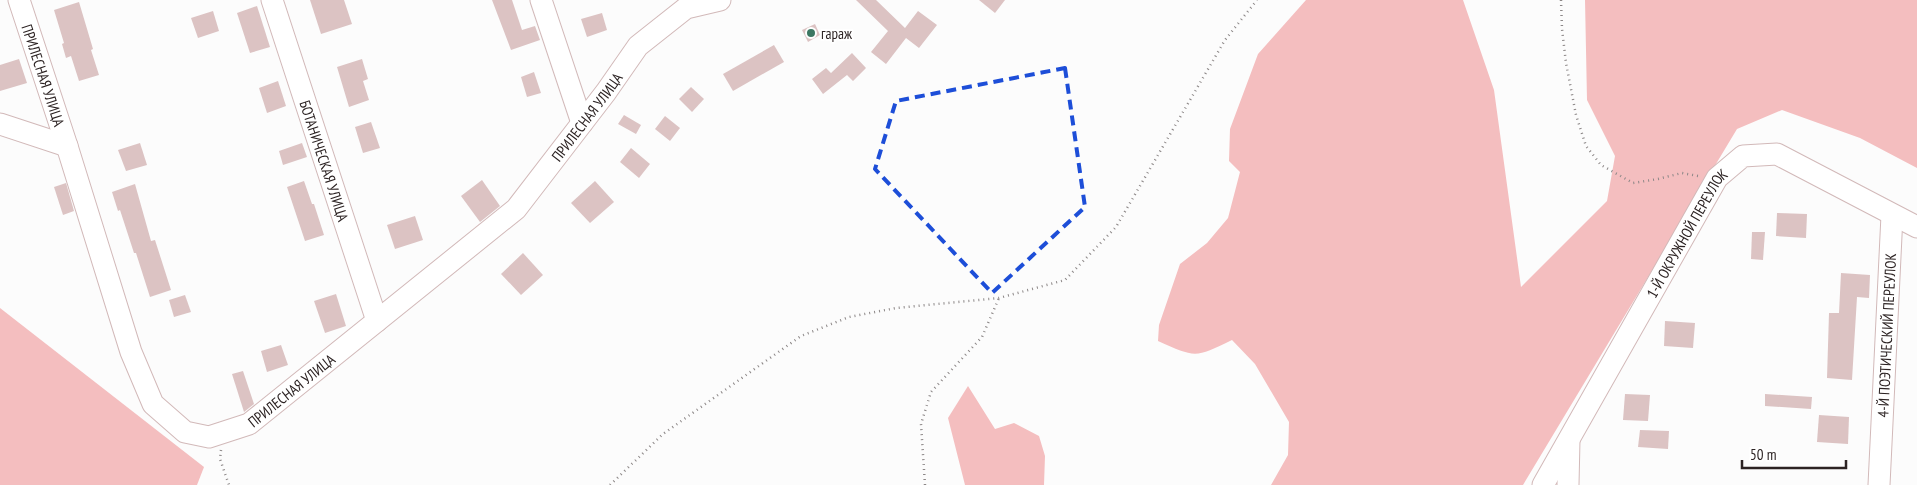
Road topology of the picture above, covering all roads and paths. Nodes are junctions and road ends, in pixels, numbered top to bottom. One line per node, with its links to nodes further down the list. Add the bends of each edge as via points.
1 (19, 0): 9 (street, ПРИЛЕСНАЯ УЛИЦА)
2 (272, 0): 14 (street, БОТАНИЧЕСКАЯ УЛИЦА)
3 (542, 0): 7 (street)
4 (720, 0): 7 (street, ПРИЛЕСНАЯ УЛИЦА, via 686,8 638,46)
5 (1257, 0): 13 (path, via 1225,40 1116,228 1065,280)
6 (1562, 0): 10 (path, via 1566,63 1576,115 1586,146 1601,165 1633,183 1682,173)
7 (582, 123): 14 (street, ПРИЛЕСНАЯ УЛИЦА, via 516,209)
8 (0, 124): 9 (street)
9 (67, 146): 15 (street, ПРИЛЕСНАЯ УЛИЦА, via 131,352 153,404 185,432 209,437)
10 (1718, 178): 11 (street, 1-Й ОКРУЖНОЙ ПЕРЕУЛОК, via 1743,156 1777,154); 16 (street, 1-Й ОКРУЖНОЙ ПЕРЕУЛОК)
11 (1892, 215): 12 (street, 1-Й ОКРУЖНОЙ ПЕРЕУЛОК); 22 (street, 4-Й ПОЭТИЧЕСКИЙ ПЕРЕУЛОК)
12 (1917, 227)
13 (999, 298): 18 (path, via 849,316 801,336 664,434); 19 (path, via 982,337 931,392 921,424)
14 (377, 321): 15 (street, ПРИЛЕСНАЯ УЛИЦА, via 249,424)
15 (222, 433): 17 (path, via 220,459)
16 (1569, 437): 20 (street, 1-Й ОКРУЖНОЙ ПЕРЕУЛОК); 21 (street)
17 (229, 485)
18 (610, 485)
19 (925, 485)
20 (1543, 485)
21 (1568, 485)
22 (1879, 485)

